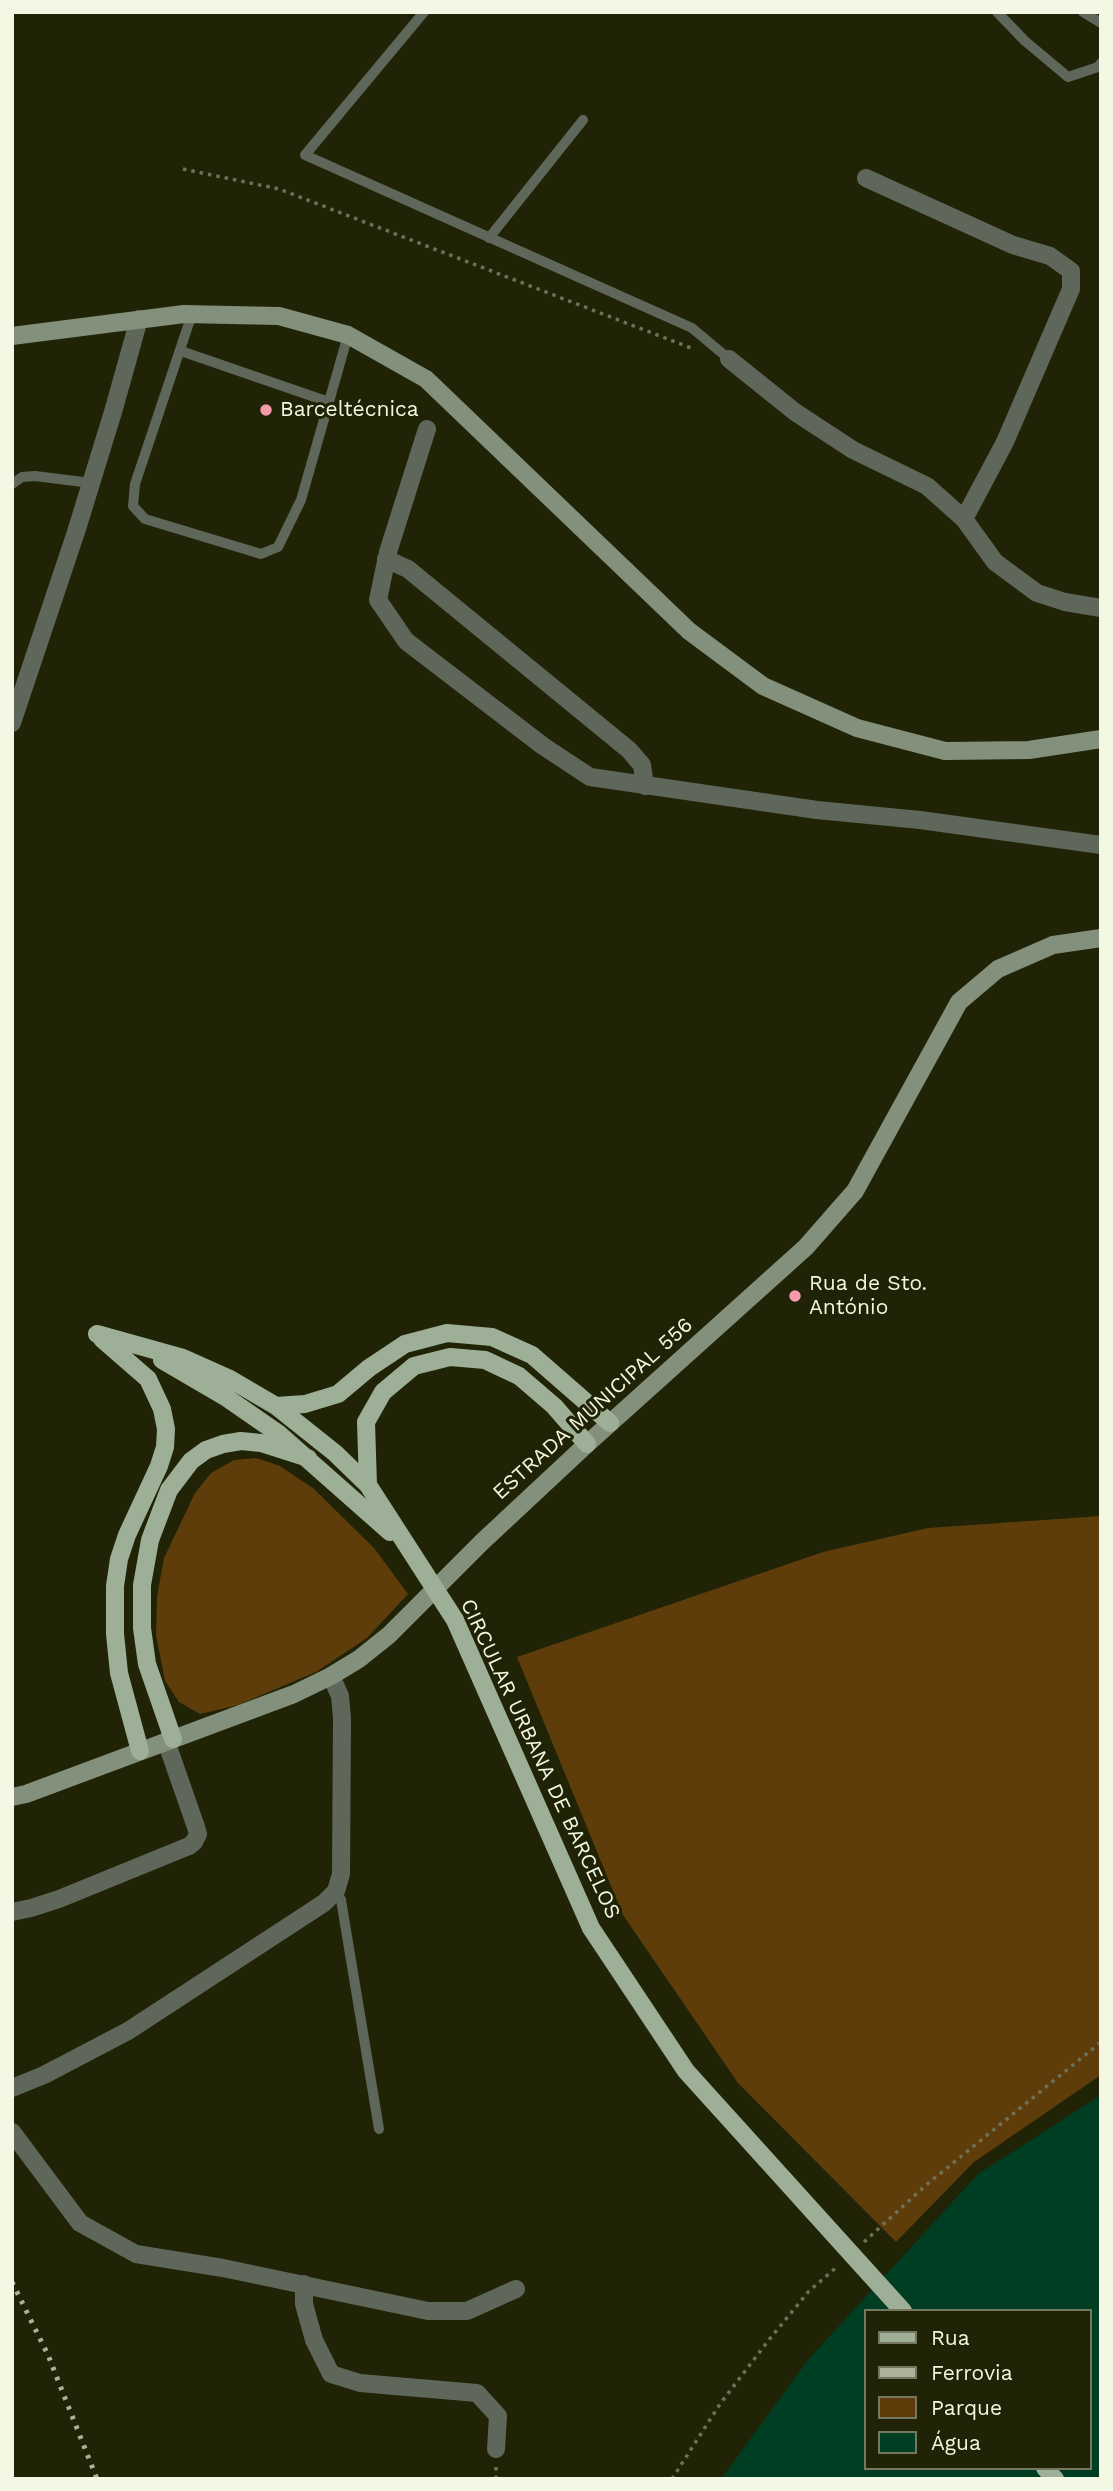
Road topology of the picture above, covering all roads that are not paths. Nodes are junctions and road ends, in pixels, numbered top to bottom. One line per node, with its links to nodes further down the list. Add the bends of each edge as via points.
1 (424, 12): 8 (lane, via 305,155)
2 (998, 12): 5 (lane, via 1068,77)
3 (1083, 12): 4 (lane)
4 (1101, 23)
5 (1101, 64)
6 (583, 120): 8 (lane)
7 (866, 178): 19 (street, via 1013,245 1050,256 1071,271 1071,289 1005,442)
8 (489, 238): 14 (lane, via 692,328)
9 (192, 314): 10 (main road); 11 (main road, via 279,316); 13 (lane)
10 (139, 319): 12 (main road); 17 (street)
11 (348, 335): 15 (lane); 23 (main road, via 426,379 690,631 762,687 857,728 945,751 1029,750)
12 (12, 336)
13 (181, 351): 15 (lane); 15 (lane, via 135,484 133,506 145,519 261,554 278,547 301,500)
14 (729, 359): 19 (street, via 795,412 853,450 928,486)
15 (329, 402)
16 (427, 429): 20 (street)
17 (91, 483): 18 (lane, via 35,476 22,477); 22 (street)
18 (12, 485)
19 (964, 519): 21 (street, via 995,562 1037,593)
20 (386, 559): 24 (street, via 408,569 629,750 642,765); 24 (street, via 378,600 406,641 590,777)
21 (1101, 608)
22 (12, 723)
23 (1101, 739)
24 (645, 786): 25 (street)
25 (1101, 845)
26 (1101, 938): 29 (main road, ESTRADA MUNICIPAL 556, via 1053,945 998,969 959,1002 855,1191 806,1247)
27 (140, 1347): 28 (main road, CIRCULAR URBANA DE BARCELOS, via 204,1367); 31 (main road, CIRCULAR URBANA DE BARCELOS, via 254,1416); 36 (main road, via 97,1334 148,1379 166,1429 159,1466 127,1535 115,1586 119,1673)
28 (276, 1406): 29 (main road, via 305,1404 338,1394 405,1344 447,1333 492,1337 532,1355); 32 (main road, CIRCULAR URBANA DE BARCELOS)
29 (610, 1423): 30 (main road, ESTRADA MUNICIPAL 556)
30 (587, 1444): 32 (main road, via 554,1406 519,1376 485,1360 450,1357 414,1366 383,1392 366,1422); 34 (main road, ESTRADA MUNICIPAL 556, via 389,1635)
31 (308, 1458): 33 (main road, CIRCULAR URBANA DE BARCELOS); 35 (main road, via 261,1443 223,1444 191,1461 169,1490 150,1541 142,1585 142,1628 147,1664)
32 (368, 1485): 33 (main road, CIRCULAR URBANA DE BARCELOS)
33 (408, 1548): 45 (main road, CIRCULAR URBANA DE BARCELOS, via 454,1620 591,1928 686,2071)
34 (331, 1676): 35 (main road, ESTRADA MUNICIPAL 556); 38 (street, via 340,1696 342,1718 341,1874)
35 (169, 1740): 36 (main road, ESTRADA MUNICIPAL 556); 39 (street, via 198,1834 194,1842 59,1899)
36 (140, 1751): 37 (main road, ESTRADA MUNICIPAL 556)
37 (12, 1797)
38 (336, 1891): 40 (street, via 128,2031); 41 (lane)
39 (12, 1912)
40 (12, 2088)
41 (379, 2129)
42 (12, 2132): 43 (street, via 80,2223 136,2254)
43 (304, 2284): 44 (street, via 428,2311 467,2311); 46 (street, via 304,2304 314,2340 331,2374 360,2383 477,2393 498,2416)
44 (516, 2289)
45 (901, 2309)
46 (496, 2449)

